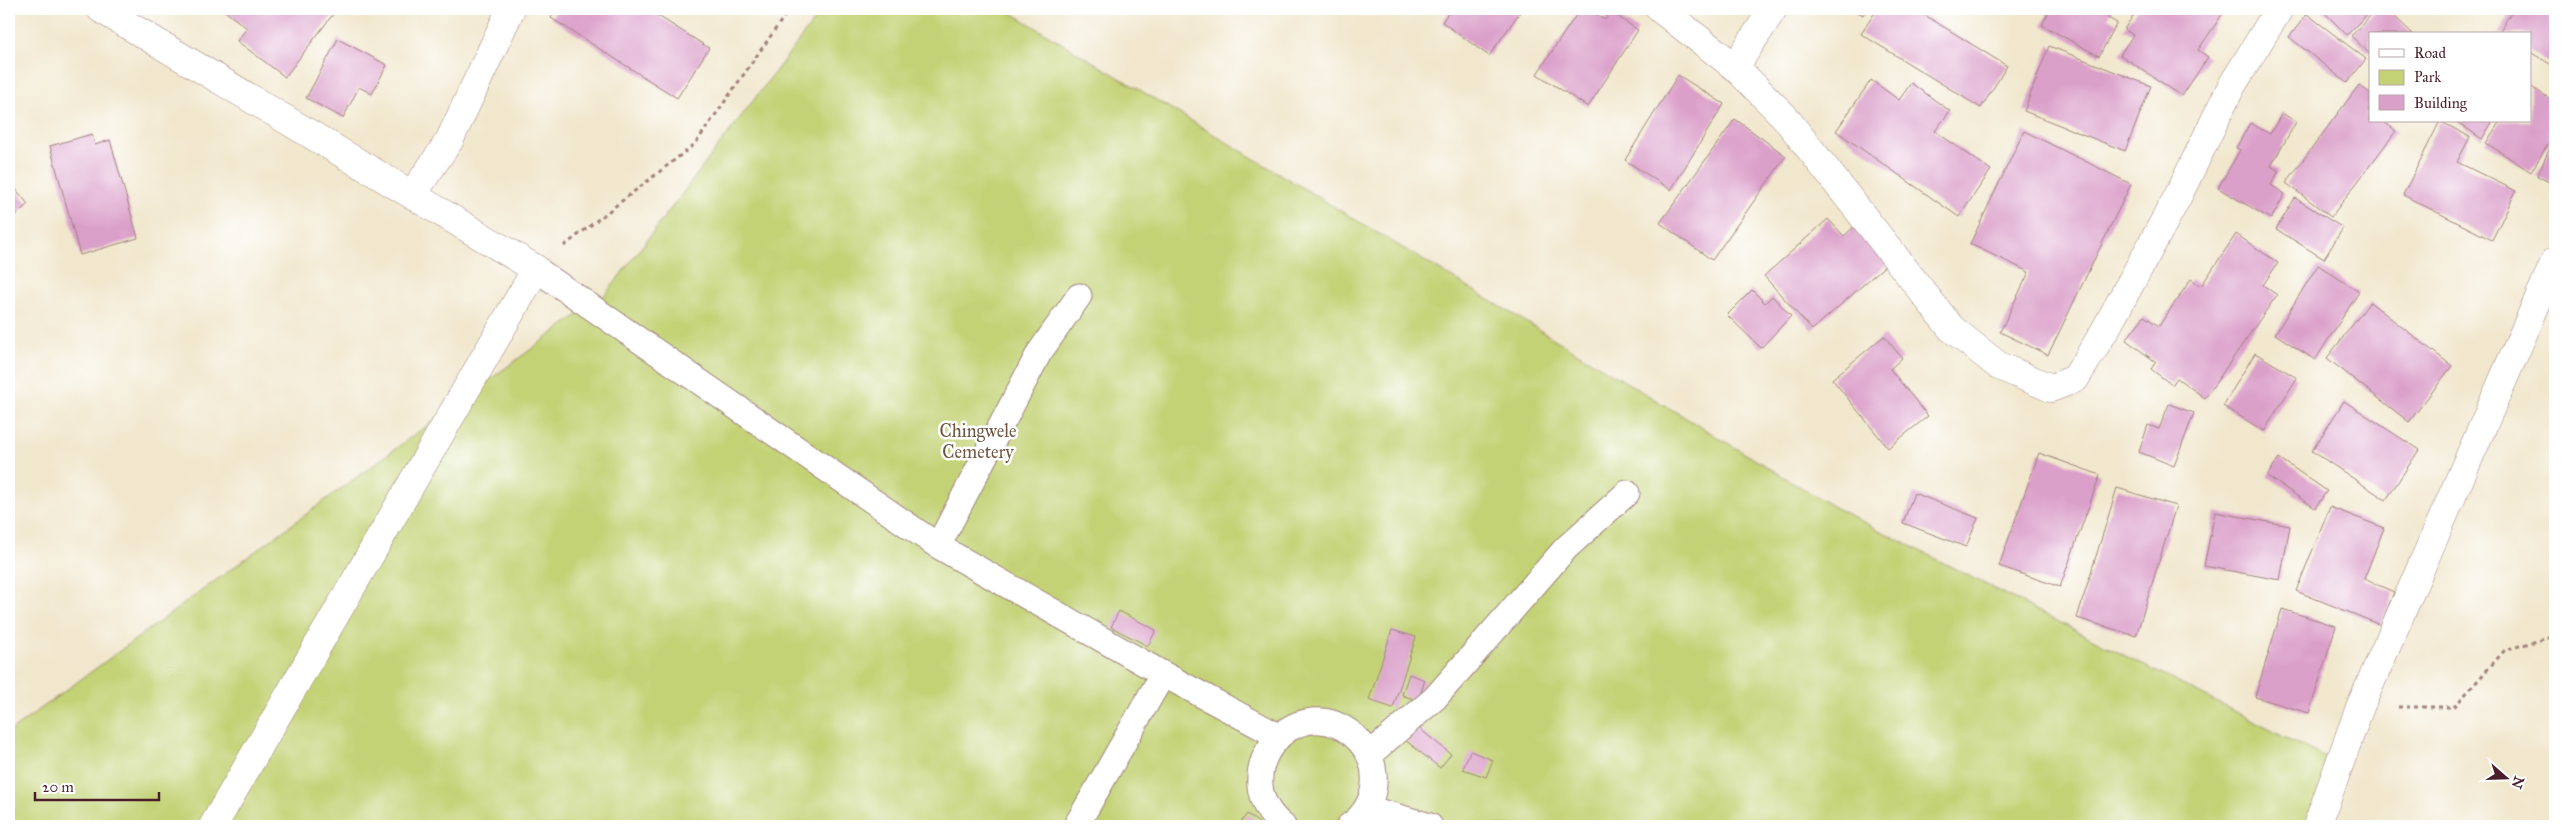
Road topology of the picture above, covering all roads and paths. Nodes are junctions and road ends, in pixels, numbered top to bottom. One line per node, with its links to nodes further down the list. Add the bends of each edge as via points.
1 (101, 9): 8 (street)
2 (510, 9): 8 (street, via 449,140)
3 (1660, 9): 7 (street)
4 (1773, 9): 7 (street)
5 (2279, 9): 7 (street, via 2231,87 2178,196 2104,332 2075,379 2051,388 1999,366 1951,328 1784,116)
6 (786, 14): 10 (path, via 695,144)
7 (1736, 67)
8 (412, 195): 10 (street)
9 (2555, 261): 16 (street)
10 (536, 269): 13 (lane); 20 (street)
11 (1079, 296): 13 (lane, via 1039,353)
12 (1627, 493): 18 (lane, via 1566,548 1435,698)
13 (938, 546): 15 (lane)
14 (2555, 636): 16 (path, via 2505,650 2454,707)
15 (1163, 674): 17 (lane); 21 (lane)
16 (2360, 707): 25 (street)
17 (1278, 736): 18 (lane, via 1292,726 1328,722 1359,740); 22 (lane, via 1266,751 1260,768 1259,786 1264,804)
18 (1369, 755): 19 (lane, via 1374,773 1373,791)
19 (1367, 808): 23 (lane); 24 (lane)
20 (213, 826)
21 (1076, 826)
22 (1283, 826)
23 (1349, 826)
24 (1430, 826)
25 (2318, 826)

